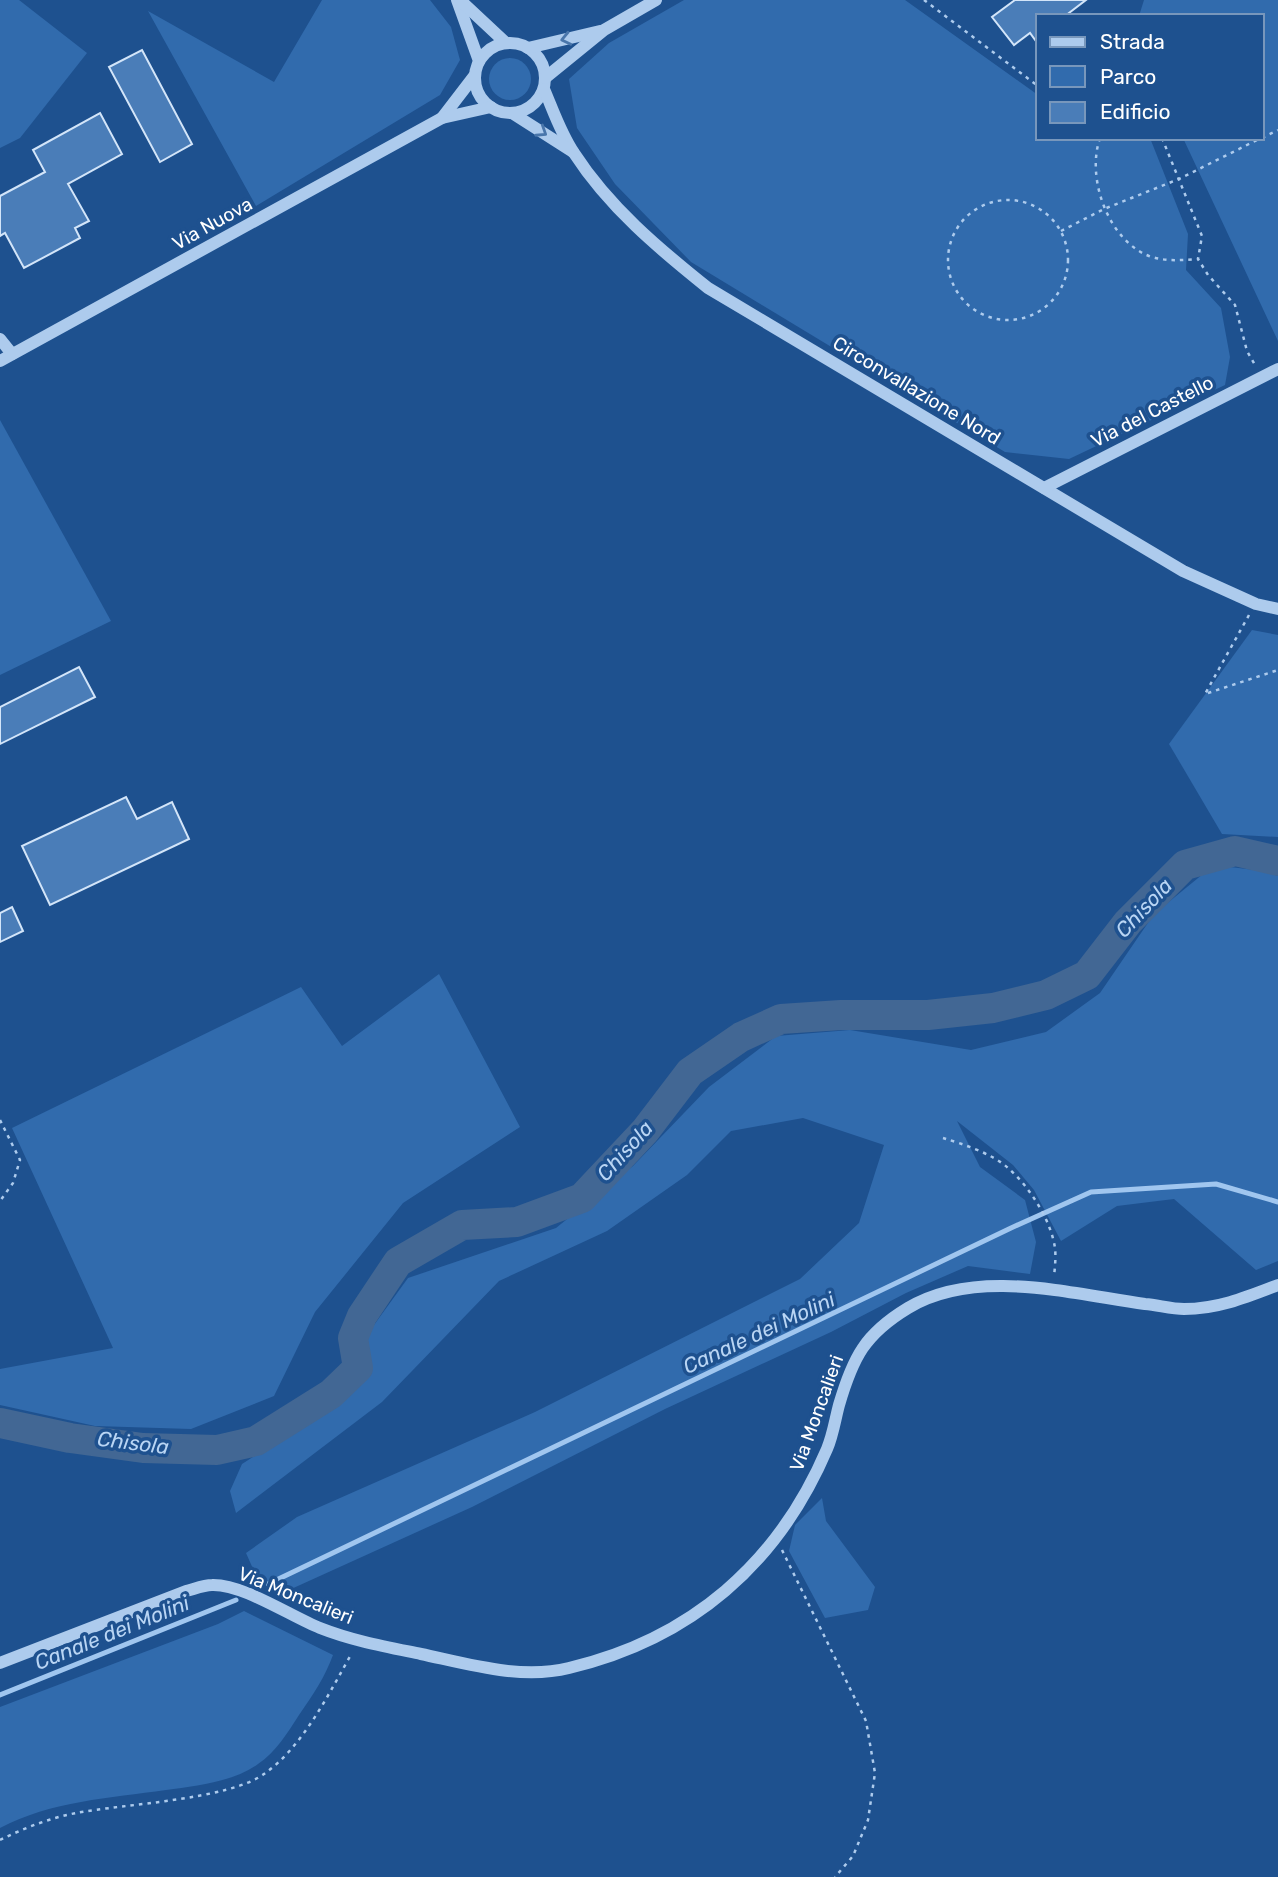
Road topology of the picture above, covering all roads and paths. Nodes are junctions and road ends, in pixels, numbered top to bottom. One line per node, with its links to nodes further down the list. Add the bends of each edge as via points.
1 (459, 0): 5 (street); 7 (street)
2 (656, 0): 4 (street)
3 (924, 0): 10 (path)
4 (604, 30): 6 (street, one-way to 6); 9 (street)
5 (506, 43): 6 (street); 7 (street, via 486,52)
6 (528, 48): 9 (street, via 543,66)
7 (480, 61): 8 (street)
8 (475, 75): 11 (street, via 479,93); 13 (street, Via Nuova)
9 (544, 83): 12 (street, via 531,106); 17 (street, Circonvallazione Nord)
10 (1036, 84)
11 (491, 107): 12 (street); 13 (street, Via Nuova)
12 (512, 113): 17 (street, Circonvallazione Nord, one-way to 17)
13 (442, 118): 23 (street, Via Nuova)
14 (1099, 140): 19 (path, via 1096,181)
15 (1163, 140): 18 (path)
16 (1258, 140): 18 (path)
17 (573, 152): 26 (street, Circonvallazione Nord, via 609,199 657,248 708,288)
18 (1179, 178): 19 (path); 21 (path, via 1202,236)
19 (1104, 209): 20 (path); 21 (path, via 1126,240 1146,255 1169,261)
20 (1060, 231): 20 (path, via 1068,264 1064,281 1050,302 1029,316 1012,320 979,313 952,283 949,243 972,210 991,202 1031,204 1048,215)
21 (1198, 259): 25 (path, via 1235,305 1247,351)
22 (0, 339): 23 (street)
23 (6, 357)
24 (1278, 369): 25 (street, Via del Castello)
25 (1262, 377): 26 (street, Via del Castello)
26 (1044, 488): 27 (street, Circonvallazione Nord, via 1183,571)
27 (1255, 604): 28 (street, Circonvallazione Nord); 29 (path, via 1205,694)
28 (1278, 608)
29 (1278, 670)
30 (0, 1120): 32 (path, via 19,1160 13,1183)
31 (943, 1138): 34 (path, via 1007,1167 1038,1204 1055,1248)
32 (0, 1201)
33 (1278, 1285): 34 (street, Via Moncalieri, via 1229,1304 1183,1309)
34 (1054, 1289): 35 (street, Via Moncalieri, via 982,1286 944,1292 912,1305 878,1327 854,1359 829,1445 807,1493)
35 (777, 1538): 36 (street, Via Moncalieri, via 705,1609 615,1656 564,1670 506,1672); 39 (path, via 866,1721 875,1773 868,1820 853,1856)
36 (358, 1641): 37 (street, Via Moncalieri, via 321,1629 239,1590 212,1585); 38 (path, via 317,1714 264,1775 238,1787 73,1813)
37 (0, 1663)
38 (0, 1840)
39 (835, 1877)

